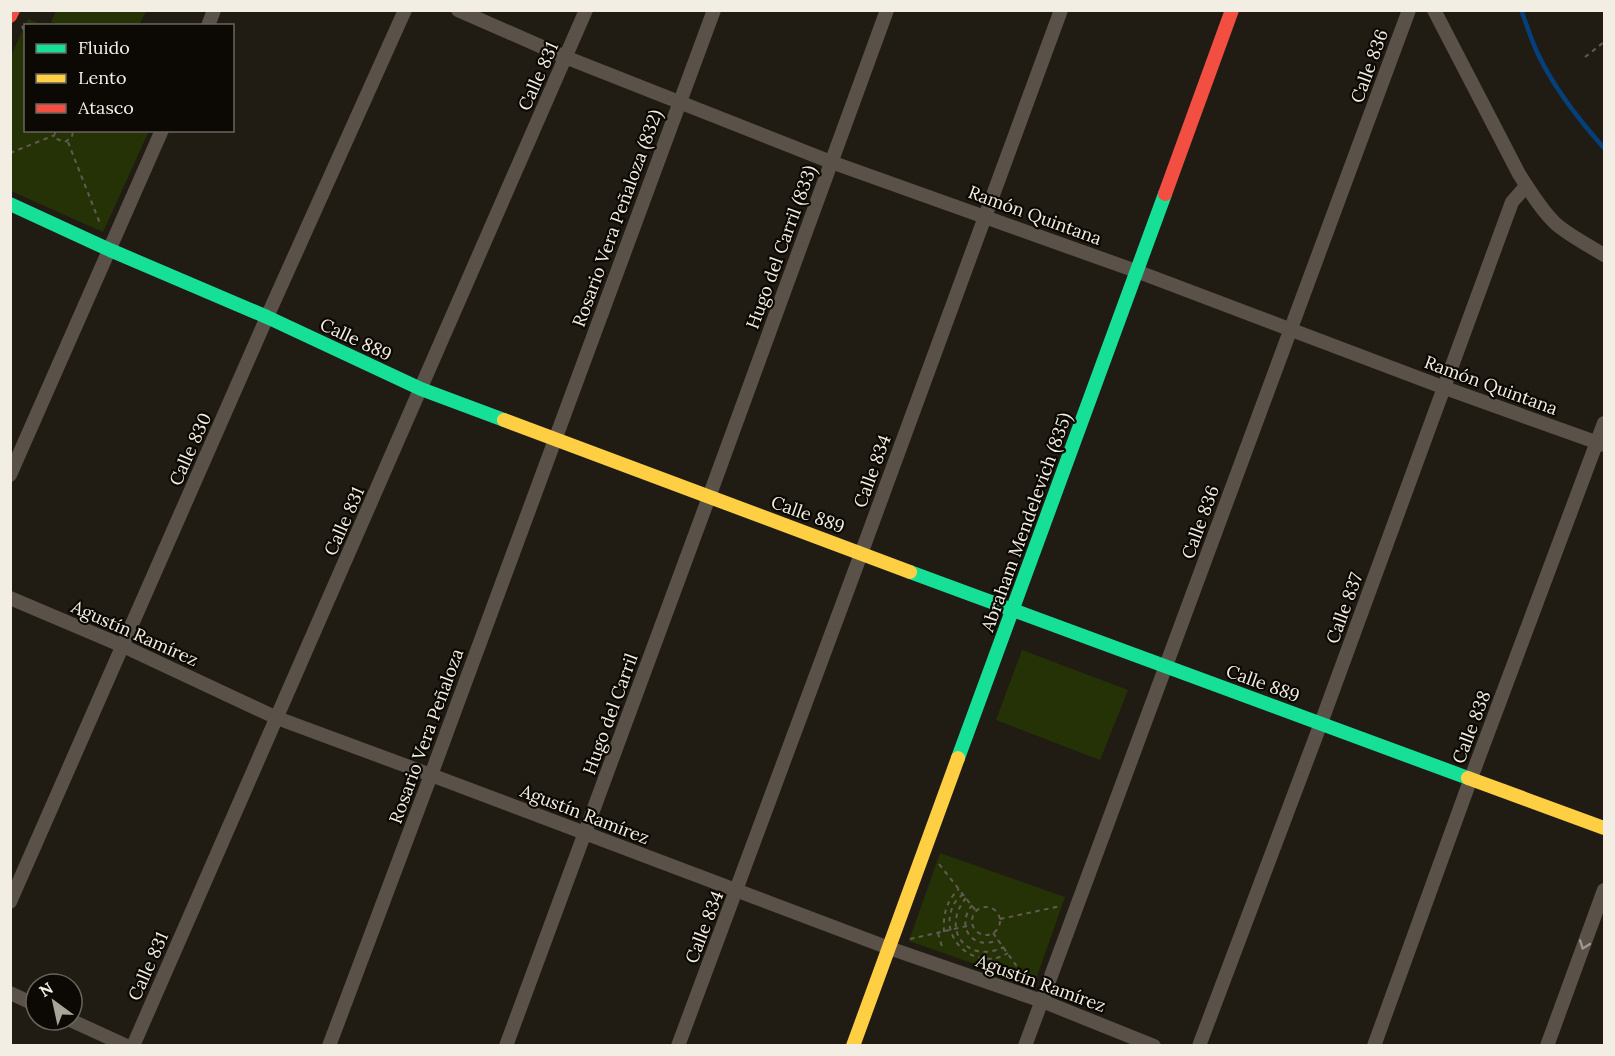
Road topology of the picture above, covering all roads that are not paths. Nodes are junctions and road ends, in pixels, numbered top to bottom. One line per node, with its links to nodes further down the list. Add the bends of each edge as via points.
1 (13, 10): 11 (street)
2 (405, 10): 22 (street, Calle 830)
3 (458, 10): 12 (street, Ramón Quintana)
4 (586, 10): 12 (street, Calle 831)
5 (714, 10): 13 (street, Rosario Vera Peñaloza (832))
6 (887, 10): 15 (street, Hugo del Carril (833))
7 (1061, 10): 18 (street, Calle 834)
8 (1232, 10): 21 (street, Abraham Mendelevich (835))
9 (1409, 10): 23 (street, Calle 836)
10 (1434, 10): 16 (street)
11 (10, 16)
12 (565, 57): 13 (street, Ramón Quintana); 25 (street, Calle 831)
13 (679, 102): 15 (street, Ramón Quintana); 27 (street, Rosario Vera Peñaloza (832))
14 (161, 132): 19 (street)
15 (831, 162): 18 (street, Ramón Quintana); 30 (street, Hugo del Carril (833))
16 (1526, 186): 20 (street, via 1558,225); 24 (street, Calle 837, via 1512,202)
17 (10, 204): 19 (street, Calle 889)
18 (985, 216): 21 (street, Ramón Quintana); 31 (street, Calle 834)
19 (110, 250): 22 (street, Calle 889); 29 (street)
20 (1605, 255)
21 (1136, 271): 23 (street, Ramón Quintana); 33 (street, Abraham Mendelevich (835))
22 (267, 317): 25 (street, Calle 889); 34 (street, Calle 830)
23 (1290, 329): 24 (street, Ramón Quintana); 35 (street, Calle 836)
24 (1445, 388): 28 (street, Ramón Quintana); 37 (street, Calle 837)
25 (421, 389): 27 (street, Calle 889); 36 (street, Calle 831)
26 (1605, 423): 28 (street, Calle 838)
27 (555, 439): 30 (street, Calle 889); 38 (street, Rosario Vera Peñaloza)
28 (1601, 444): 39 (street, Calle 838)
29 (10, 476)
30 (709, 497): 31 (street, Calle 889); 41 (street, Hugo del Carril)
31 (861, 554): 33 (street, Calle 889); 42 (street, Calle 834)
32 (10, 598): 34 (street, Agustín Ramírez)
33 (1013, 610): 35 (street, Calle 889); 45 (street, Abraham Mendelevich (835))
34 (123, 646): 36 (street, Agustín Ramírez); 44 (street, Calle 830)
35 (1166, 666): 37 (street, Calle 889); 48 (street, Calle 836)
36 (277, 718): 38 (street, Agustín Ramírez); 51 (street, Calle 831)
37 (1321, 723): 39 (street, Calle 889); 58 (street, Calle 837)
38 (431, 775): 41 (street, Agustín Ramírez); 52 (street, Rosario Vera Peñaloza)
39 (1471, 778): 40 (street, Calle 889); 59 (street, Calle 838)
40 (1605, 828)
41 (585, 833): 42 (street, Agustín Ramírez); 53 (street, Hugo del Carril)
42 (737, 889): 45 (street, Agustín Ramírez); 54 (street, Calle 834)
43 (1605, 890): 60 (street, one-way to 60)
44 (10, 902)
45 (890, 946): 48 (street, Agustín Ramírez); 55 (street, Abraham Mendelevich (835))
46 (10, 993): 47 (street)
47 (24, 999)
48 (1042, 1001): 56 (street, Calle 836); 57 (street, Agustín Ramírez)
49 (84, 1026): 50 (street)
50 (127, 1046)
51 (133, 1046)
52 (329, 1046)
53 (506, 1046)
54 (678, 1046)
55 (853, 1046)
56 (1025, 1046)
57 (1155, 1046)
58 (1199, 1046)
59 (1374, 1046)
60 (1546, 1046)

